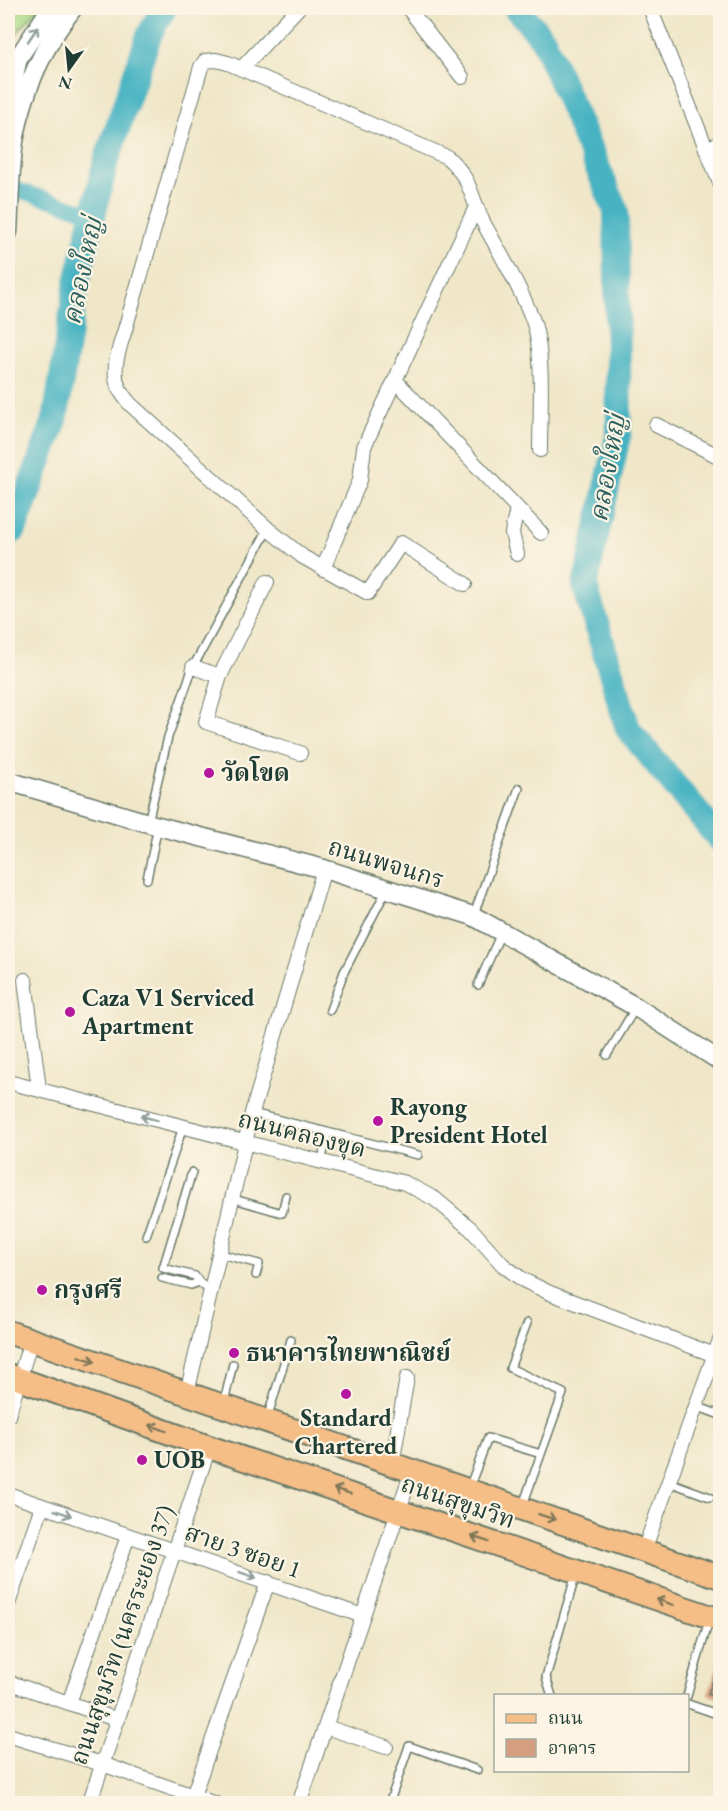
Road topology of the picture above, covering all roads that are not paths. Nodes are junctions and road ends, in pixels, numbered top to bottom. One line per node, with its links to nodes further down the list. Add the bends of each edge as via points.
1 (51, 8): 8 (street, one-way to 1, via 18,58)
2 (73, 8): 13 (street, via 46,46 19,117)
3 (298, 8): 6 (street)
4 (408, 8): 7 (street)
5 (650, 8): 10 (street)
6 (241, 69): 12 (street, via 447,158 463,173); 19 (street, via 216,60 201,66 126,326 116,376 130,404)
7 (462, 77)
8 (8, 102)
9 (720, 143): 10 (street)
10 (706, 149): 11 (street)
11 (720, 183)
12 (476, 207): 14 (street); 16 (street, via 533,319 540,355)
13 (8, 232)
14 (395, 380): 18 (street); 22 (street, via 364,447 360,480)
15 (656, 425): 17 (street)
16 (540, 450)
17 (720, 457)
18 (517, 508): 20 (street); 21 (street, via 512,533)
19 (268, 529): 22 (street); 25 (lane)
20 (541, 533)
21 (517, 554)
22 (323, 569): 24 (street, via 368,593 401,543)
23 (267, 582): 26 (street)
24 (465, 584)
25 (193, 666): 26 (street); 30 (lane, via 168,737)
26 (220, 676): 27 (street, via 206,722)
27 (300, 753)
28 (8, 781): 30 (street, ถนนพจนกร)
29 (519, 788): 34 (lane)
30 (153, 825): 31 (street, ถนนพจนกร); 32 (lane)
31 (324, 869): 33 (street, ถนนพจนกร); 44 (street)
32 (147, 879)
33 (387, 889): 34 (street, ถนนพจนกร); 39 (lane, via 344,972)
34 (473, 916): 35 (street, ถนนพจนกร)
35 (502, 931): 37 (lane); 38 (street, ถนนพจนกร)
36 (25, 980): 43 (street)
37 (478, 985)
38 (636, 1007): 40 (lane); 41 (street, ถนนพจนกร)
39 (330, 1010)
40 (607, 1055)
41 (720, 1061)
42 (8, 1082): 43 (street, ถนนคลองขุด)
43 (39, 1089): 45 (street, ถนนคลองขุด, one-way to 43)
44 (252, 1113): 46 (lane); 47 (street)
45 (183, 1127): 47 (street, ถนนคลองขุด); 53 (lane)
46 (328, 1132): 48 (lane); 49 (lane)
47 (246, 1144): 49 (street, ถนนคลองขุด); 52 (street)
48 (418, 1155)
49 (321, 1163): 64 (street, ถนนคลองขุด, via 421,1191 471,1229 503,1265 523,1280)
50 (192, 1172): 57 (lane, via 163,1268 195,1276)
51 (286, 1196): 52 (lane, via 282,1213)
52 (234, 1199): 54 (street)
53 (146, 1236)
54 (221, 1254): 55 (lane, via 259,1264); 58 (street)
55 (256, 1275)
56 (162, 1278): 57 (lane, via 191,1286)
57 (199, 1282): 58 (lane)
58 (211, 1292): 68 (street)
59 (527, 1323): 75 (lane, via 510,1368 563,1393)
60 (8, 1332): 61 (main road, ถนนสุขุมวิท)
61 (31, 1340): 66 (street); 68 (main road, ถนนสุขุมวิท, one-way to 68)
62 (291, 1340): 73 (lane)
63 (720, 1340): 64 (street)
64 (718, 1356): 70 (street)
65 (233, 1364): 69 (lane)
66 (14, 1377): 72 (street); 74 (main road, ถนนสุขุมวิท, one-way to 66)
67 (407, 1378): 76 (street)
68 (188, 1394): 69 (main road, ถนนสุขุมวิท)
69 (223, 1406): 73 (main road, ถนนสุขุมวิท)
70 (696, 1406): 71 (lane); 77 (street)
71 (720, 1415)
72 (8, 1416)
73 (267, 1421): 76 (main road, ถนนสุขุมวิท)
74 (209, 1447): 83 (main road, ถนนสุขุมวิท, one-way to 74); 86 (street, ถนนสุขุมวิท (นครระยอง 37))
75 (541, 1454): 78 (lane, via 488,1438); 82 (lane)
76 (402, 1467): 78 (main road, ถนนสุขุมวิท); 83 (street)
77 (669, 1482): 80 (lane); 85 (street)
78 (468, 1490): 82 (main road, ถนนสุขุมวิท)
79 (8, 1494): 81 (street, สาย 3 ซอย 1)
80 (710, 1497)
81 (42, 1506): 84 (street, สาย 3 ซอย 1, one-way to 84); 90 (street)
82 (522, 1508): 85 (main road, ถนนสุขุมวิท, one-way to 85)
83 (398, 1511): 87 (main road, ถนนสุขุมวิท, one-way to 83); 91 (street)
84 (128, 1536): 86 (street, สาย 3 ซอย 1); 96 (street)
85 (644, 1550): 88 (main road, ถนนสุขุมวิท)
86 (175, 1551): 89 (street, สาย 3 ซอย 1, one-way to 89); 99 (street, ถนนสุขุมวิท (นครระยอง 37))
87 (577, 1572): 92 (main road, ถนนสุขุมวิท, one-way to 87); 94 (lane, via 546,1677)
88 (720, 1576)
89 (268, 1582): 91 (street, สาย 3 ซอย 1); 105 (street)
90 (8, 1604)
91 (363, 1616): 100 (street)
92 (715, 1619): 95 (lane)
93 (8, 1682): 96 (street)
94 (552, 1694)
95 (687, 1694)
96 (69, 1703): 99 (street)
97 (689, 1705): 98 (lane)
98 (720, 1714)
99 (118, 1720): 103 (street, ถนนสุขุมวิท (นครระยอง 37))
100 (326, 1727): 102 (street); 108 (street)
101 (8, 1735): 103 (street)
102 (386, 1747)
103 (102, 1764): 105 (street); 106 (street, ถนนสุขุมวิท (นครระยอง 37))
104 (477, 1770): 109 (lane, via 409,1746)
105 (193, 1796): 107 (street)
106 (89, 1803)
107 (216, 1803)
108 (299, 1803)
109 (389, 1803)

